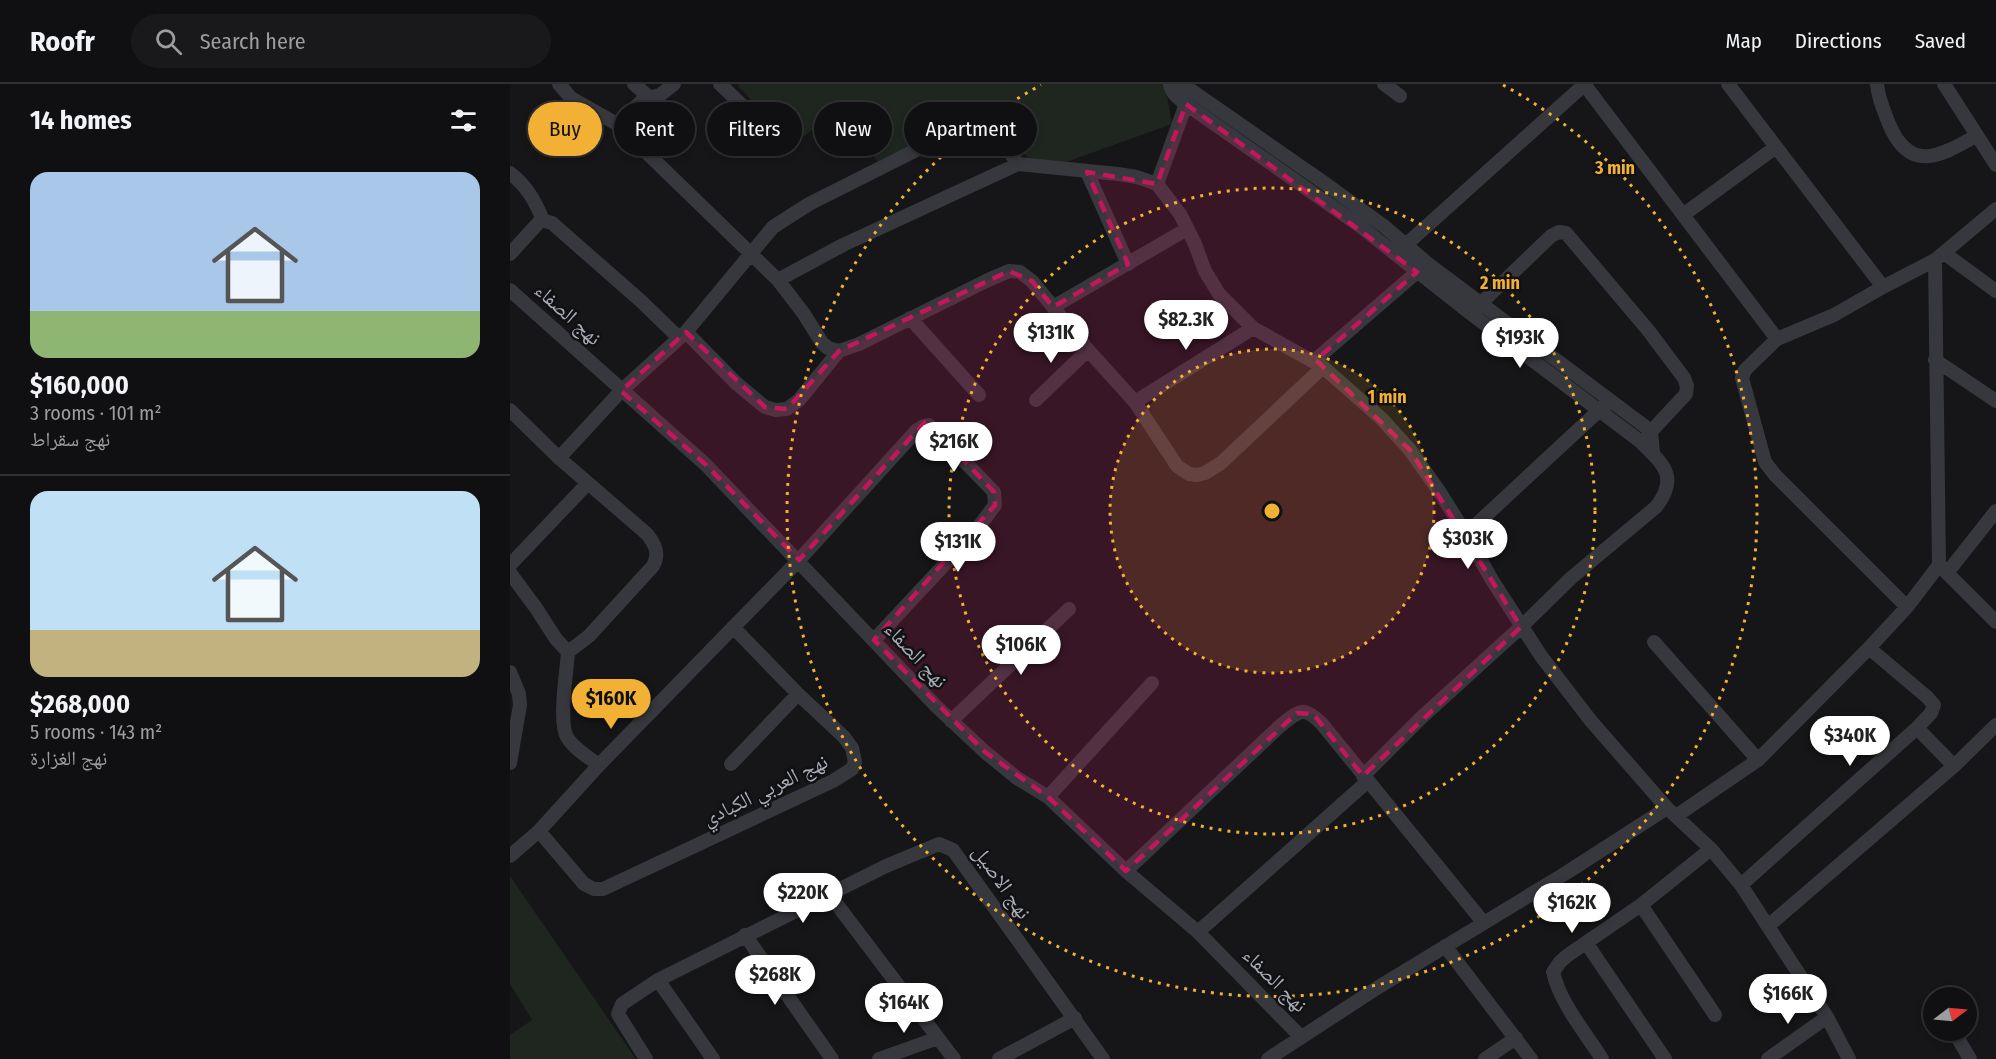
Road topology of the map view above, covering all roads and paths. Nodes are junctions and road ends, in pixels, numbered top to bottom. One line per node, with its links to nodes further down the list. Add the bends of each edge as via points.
1 (559, 84): 17 (street, via 571,98)
2 (634, 84): 13 (street)
3 (674, 84): 13 (street, via 660,95)
4 (720, 84): 15 (street)
5 (1170, 84): 16 (street)
6 (1182, 84): 30 (street, via 1323,182)
7 (1384, 84): 12 (street)
8 (1585, 84): 27 (street); 30 (street)
9 (1728, 84): 19 (street)
10 (1877, 84): 18 (street, via 1895,139 1912,154 1936,156)
11 (1944, 84): 18 (street)
12 (1400, 96)
13 (646, 97): 14 (street)
14 (640, 102)
15 (739, 102)
16 (1185, 104): 25 (street); 30 (street)
17 (614, 121)
18 (1976, 136): 22 (street)
19 (1776, 147): 27 (street); 37 (street)
20 (650, 156): 32 (street)
21 (1018, 164): 23 (street); 32 (street, via 988,126 973,123 788,216 773,227); 36 (street, via 843,245)
22 (1996, 165)
23 (1087, 172): 25 (street, via 1137,177); 34 (street)
24 (510, 173): 28 (street, via 534,198)
25 (1157, 184): 29 (street)
26 (1996, 209): 33 (street)
27 (1683, 215): 45 (street)
28 (543, 220): 31 (street); 44 (street, via 552,223)
29 (1187, 229): 34 (street); 43 (street, via 1219,294)
30 (1401, 249): 35 (street)
31 (510, 254)
32 (751, 255): 36 (street); 44 (street)
33 (1939, 256): 37 (street); 39 (street); 48 (street)
34 (1128, 264): 40 (street)
35 (1422, 267): 41 (street); 49 (street)
36 (778, 280): 47 (street, via 822,343)
37 (1883, 287): 45 (street, via 1834,315)
38 (510, 290): 50 (street, نهج الصفاء)
39 (1996, 291)
40 (1053, 307): 42 (street, via 1032,281 1020,272 1009,271); 46 (street)
41 (1475, 308): 55 (street, via 1549,371); 57 (street, via 1551,236 1566,233 1648,330 1686,382 1686,394)
42 (910, 318): 47 (street); 51 (street)
43 (1253, 328): 49 (street); 54 (street)
44 (683, 335): 47 (street, via 736,383 776,410 787,409 799,400); 50 (street)
45 (1777, 339): 66 (street, via 1744,370 1742,378 1765,462)
46 (1088, 350): 52 (street); 54 (street)
47 (839, 351)
48 (1935, 360): 53 (street); 64 (street)
49 (1319, 364): 54 (street, via 1221,463 1197,475 1177,466); 61 (street, via 1382,419 1410,450)
50 (621, 391): 58 (street); 62 (street, نهج الصفاء, via 705,464)
51 (979, 395)
52 (1036, 400)
53 (1996, 401)
54 (1135, 402)
55 (1604, 406): 57 (street); 61 (street)
56 (513, 419): 58 (street)
57 (1646, 437): 70 (street, via 1666,472 1666,494)
58 (559, 458): 59 (street)
59 (588, 483): 63 (street); 74 (street, via 647,534 656,547 656,560 597,628)
60 (1996, 511): 64 (street)
61 (1466, 534): 70 (street)
62 (799, 560): 69 (street); 71 (street, نهج الصفاء); 71 (street, via 924,426 929,425 986,484 996,499 991,512)
63 (510, 565)
64 (1943, 569): 66 (street); 68 (street)
65 (510, 573): 74 (street)
66 (1907, 607): 73 (street)
67 (1069, 609): 78 (street)
68 (1996, 622)
69 (733, 627): 77 (street, نهج العربي الكبادي); 84 (street)
70 (1521, 627): 86 (street, via 1422,717); 88 (street, via 1591,721)
71 (874, 640): 78 (street, نهج الصفاء)
72 (1654, 642): 81 (street)
73 (1869, 648): 80 (street, via 1934,705); 81 (street)
74 (568, 652): 84 (street, via 565,734)
75 (510, 672): 82 (street, via 520,705)
76 (1152, 683): 87 (street)
77 (798, 694): 83 (street); 89 (street, نهج العربي الكبادي, via 852,748 852,769 833,781 603,889 594,890 584,884)
78 (951, 721): 87 (street, نهج الصفاء, via 1017,778)
79 (1996, 725): 85 (street)
80 (1917, 728): 85 (street); 93 (street)
81 (1758, 760): 88 (street)
82 (510, 763)
83 (731, 764)
84 (599, 765): 89 (street)
85 (1954, 766): 97 (street)
86 (1366, 778): 92 (street, via 1323,724 1310,712 1300,711); 96 (street); 98 (street)
87 (1048, 797): 92 (street, نهج الصفاء)
88 (1671, 812): 90 (street); 96 (street)
89 (539, 831): 91 (street)
90 (1711, 849): 93 (street); 95 (street)
91 (510, 856)
92 (1126, 871): 98 (street, نهج الصفاء)
93 (1741, 885): 97 (street)
94 (829, 894): 99 (street, نهج الاصيل); 105 (street, نهج الاصيل, via 924,849 939,844 948,846); 107 (street)
95 (1641, 905): 100 (street); 103 (street)
96 (1483, 922): 101 (street)
97 (1768, 926): 104 (street)
98 (1197, 932): 106 (street, نهج الصفاء)
99 (745, 935): 102 (street, نهج الاصيل); 112 (street)
100 (1587, 944): 120 (street, via 1560,962 1553,972 1568,1005); 121 (street)
101 (1444, 946): 106 (street); 108 (street)
102 (658, 980): 110 (street, نهج الاصيل, via 622,1004 618,1014); 111 (street)
103 (1715, 1015)
104 (1827, 1017): 122 (street); 123 (street)
105 (1075, 1018): 115 (street); 116 (street, نهج الاصيل)
106 (1301, 1037): 117 (street)
107 (938, 1038): 113 (street); 114 (street)
108 (1516, 1038): 118 (street); 119 (street)
109 (1959, 1041): 124 (street)
110 (646, 1059)
111 (713, 1059)
112 (832, 1059)
113 (879, 1059)
114 (954, 1059)
115 (999, 1059)
116 (1103, 1059)
117 (1268, 1059)
118 (1485, 1059)
119 (1531, 1059)
120 (1602, 1059)
121 (1665, 1059)
122 (1768, 1059)
123 (1849, 1059)
124 (1970, 1059)

